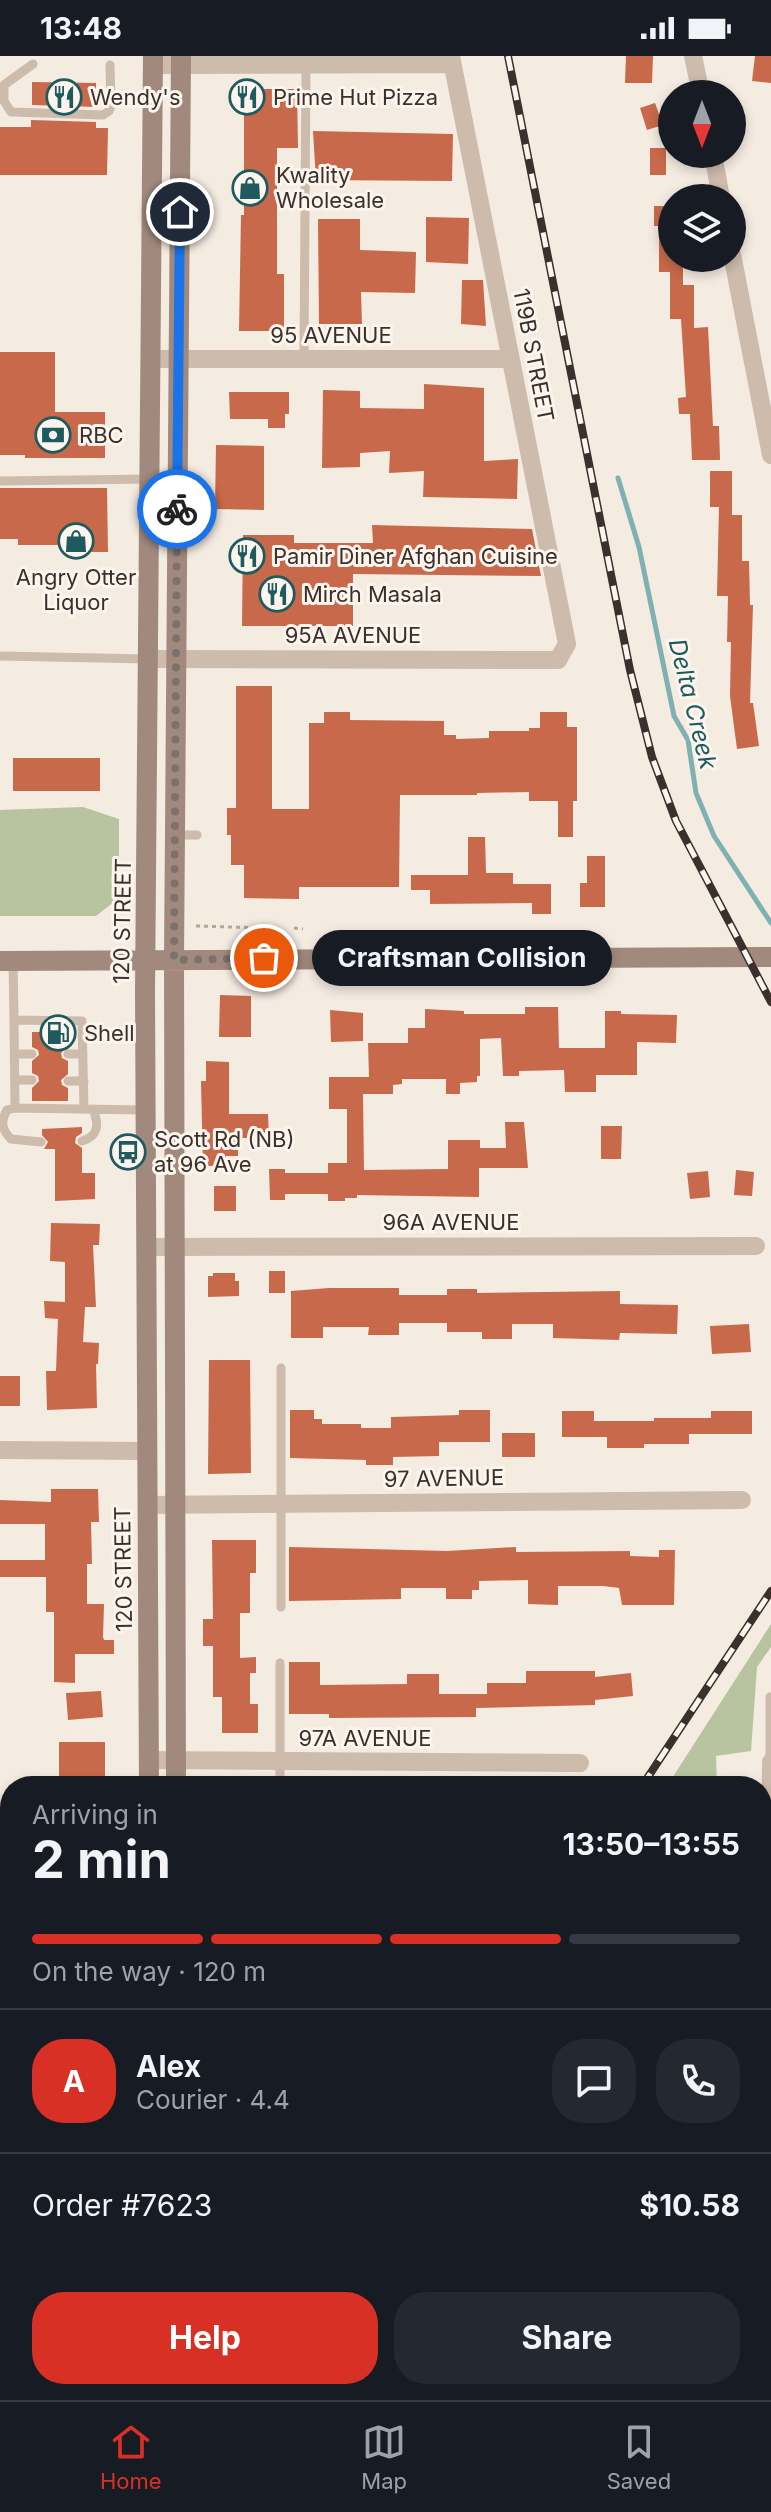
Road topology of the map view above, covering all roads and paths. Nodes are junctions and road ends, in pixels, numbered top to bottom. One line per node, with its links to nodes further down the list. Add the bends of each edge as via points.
1 (693, 56): 8 (street)
2 (153, 60): 3 (street); 10 (main road, 120 STREET)
3 (181, 60): 6 (street); 11 (main road)
4 (451, 60): 6 (street); 13 (street, 119B STREET)
5 (33, 64): 7 (lane, via 4,85 4,101 11,112 103,115 111,106)
6 (306, 64): 12 (lane)
7 (110, 65)
8 (698, 80)
9 (735, 272): 14 (street)
10 (151, 359): 11 (street, 95 AVENUE); 15 (main road, 120 STREET)
11 (179, 359): 12 (street, 95 AVENUE); 18 (main road)
12 (304, 359): 13 (street, 95 AVENUE)
13 (510, 359): 20 (street, 119B STREET, via 567,644)
14 (771, 455)
15 (151, 479): 16 (lane); 19 (main road, 120 STREET)
16 (0, 481)
17 (0, 656): 19 (lane)
18 (177, 658): 19 (street, 95A AVENUE); 20 (street, 95A AVENUE); 21 (main road)
19 (148, 659): 28 (main road, 120 STREET)
20 (558, 660)
21 (176, 835): 22 (lane); 29 (main road)
22 (197, 835)
23 (196, 926): 24 (path)
24 (266, 928)
25 (294, 928): 26 (path)
26 (303, 929)
27 (771, 957): 29 (main road)
28 (146, 959): 29 (main road); 30 (main road); 42 (main road, 120 STREET)
29 (174, 960): 45 (main road)
30 (7, 961): 31 (lane)
31 (14, 1020): 32 (lane); 35 (lane, via 82,1021)
32 (15, 1054): 33 (lane); 36 (lane)
33 (32, 1054)
34 (68, 1054): 35 (lane)
35 (83, 1054): 39 (lane)
36 (15, 1080): 37 (lane); 40 (lane)
37 (32, 1080)
38 (68, 1081): 39 (lane)
39 (84, 1081): 41 (lane)
40 (15, 1108): 41 (lane); 44 (lane, via 2,1119 4,1132 11,1139)
41 (88, 1109): 42 (lane); 43 (lane, via 96,1133)
42 (145, 1110): 47 (main road, 120 STREET)
43 (82, 1141)
44 (41, 1142)
45 (175, 1246): 46 (street, 96A AVENUE); 47 (street, 96A AVENUE); 54 (main road)
46 (756, 1246)
47 (147, 1247): 50 (main road, 120 STREET)
48 (281, 1368): 52 (lane)
49 (0, 1450): 50 (street)
50 (146, 1451): 53 (main road, 120 STREET)
51 (742, 1500): 52 (street, 97 AVENUE)
52 (281, 1504): 54 (street, 97 AVENUE); 55 (lane)
53 (147, 1505): 54 (street, 97 AVENUE); 58 (main road, 120 STREET)
54 (175, 1505): 59 (main road)
55 (281, 1607)
56 (280, 1663): 60 (lane)
57 (770, 1697): 61 (lane)
58 (149, 1760): 59 (street, 97A AVENUE); 63 (main road, 120 STREET)
59 (176, 1761): 60 (street, 97A AVENUE); 64 (main road)
60 (280, 1761): 62 (street, 97A AVENUE); 65 (lane)
61 (771, 1762)
62 (580, 1763)
63 (149, 1776)
64 (176, 1776)
65 (280, 1776)

